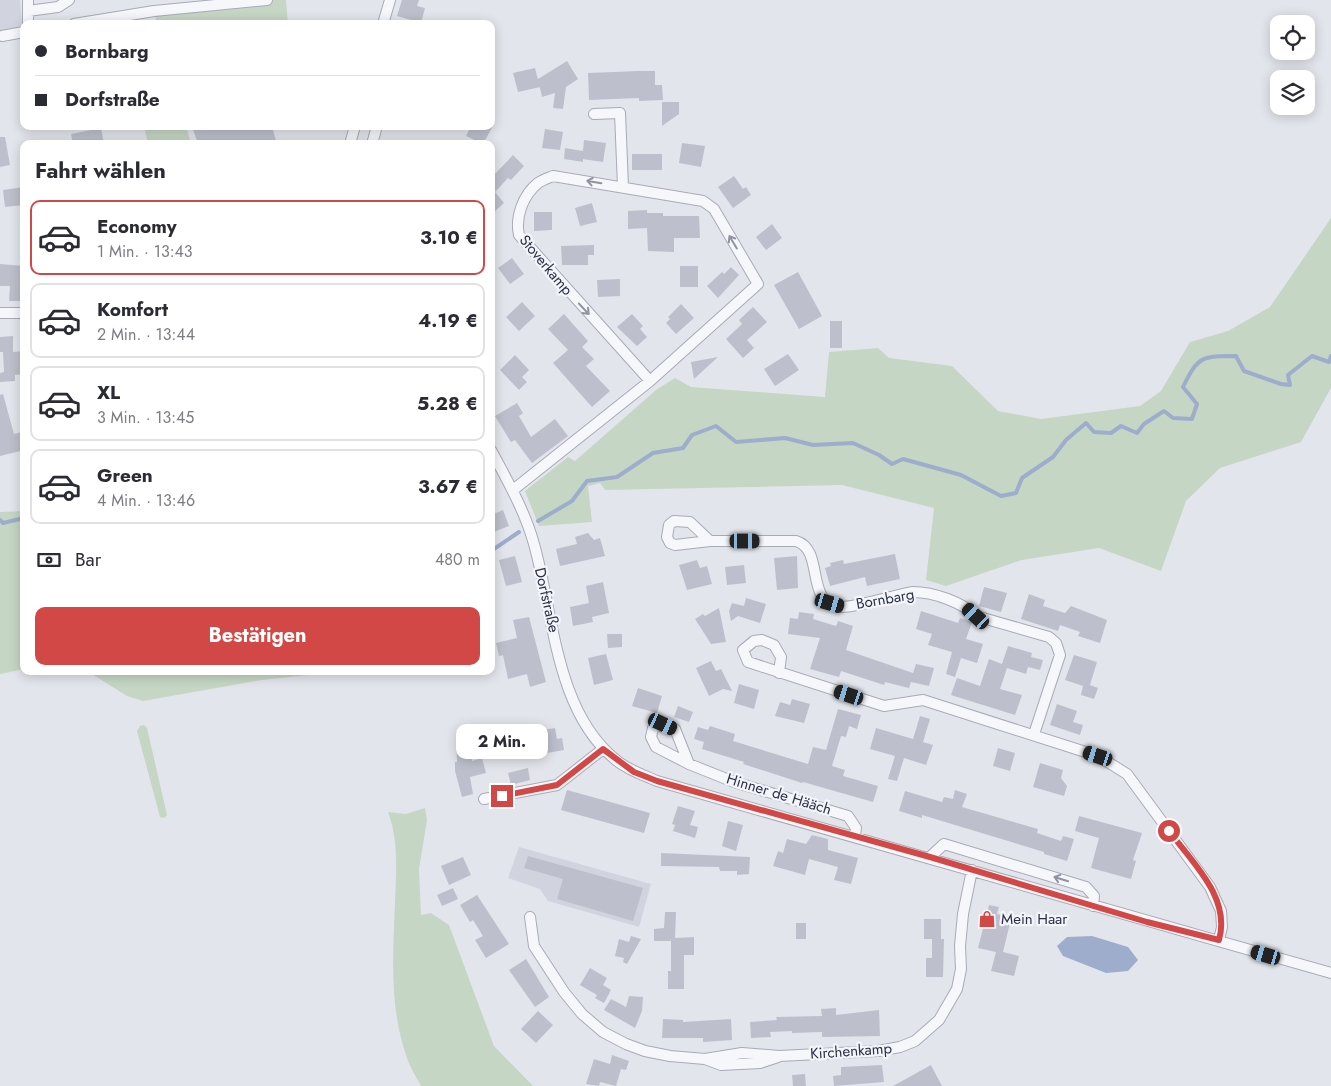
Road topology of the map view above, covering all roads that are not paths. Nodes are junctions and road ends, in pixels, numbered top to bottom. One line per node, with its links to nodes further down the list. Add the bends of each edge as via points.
1 (28, 0): 5 (street)
2 (69, 0): 5 (street, via 58,7)
3 (267, 0): 7 (street)
4 (389, 0): 8 (street)
5 (28, 11): 6 (street)
6 (28, 20)
7 (99, 20)
8 (383, 20)
9 (20, 33): 10 (street)
10 (2, 36)
11 (594, 114): 12 (street, via 620,113)
12 (623, 186): 15 (street, Stoverkamp, one-way to 12, via 758,284 710,204); 15 (street, Stoverkamp, one-way to 15, via 553,176 538,183 522,205 517,227 525,245)
13 (0, 313): 14 (street)
14 (20, 313)
15 (650, 381): 17 (street, Stoverkamp)
16 (495, 458): 17 (street, Dorfstraße)
17 (512, 490): 21 (street, Dorfstraße, via 533,541 567,689 580,717)
18 (710, 541): 20 (street, Bornbarg, via 796,541 805,544 810,550 822,597 842,607 922,592 968,608 976,616 1049,637 1056,643 1060,655)
19 (779, 672): 20 (street, via 884,706 923,700)
20 (1034, 734): 29 (street, via 1098,756 1128,774 1210,887 1221,911)
21 (603, 749): 23 (street, via 557,785); 24 (street, Dorfstraße, via 634,772 657,781)
22 (689, 764): 24 (street, Hinner de Hääch, via 734,782 848,816 856,828)
23 (484, 799)
24 (855, 836): 25 (street, Dorfstraße)
25 (930, 857): 26 (street, Dorfstraße); 27 (street, one-way to 25, via 1094,896 1086,887 1020,866 944,844)
26 (972, 870): 27 (street, Dorfstraße); 28 (street, Kirchenkamp, via 963,914 957,989 939,1020 915,1041 878,1051 778,1056 760,1063 721,1065 705,1059 645,1051 626,1044 603,1032 564,992 534,946)
27 (1093, 906): 29 (street, Dorfstraße)
28 (530, 916)
29 (1219, 940): 30 (street, Dorfstraße)
30 (1331, 973)

